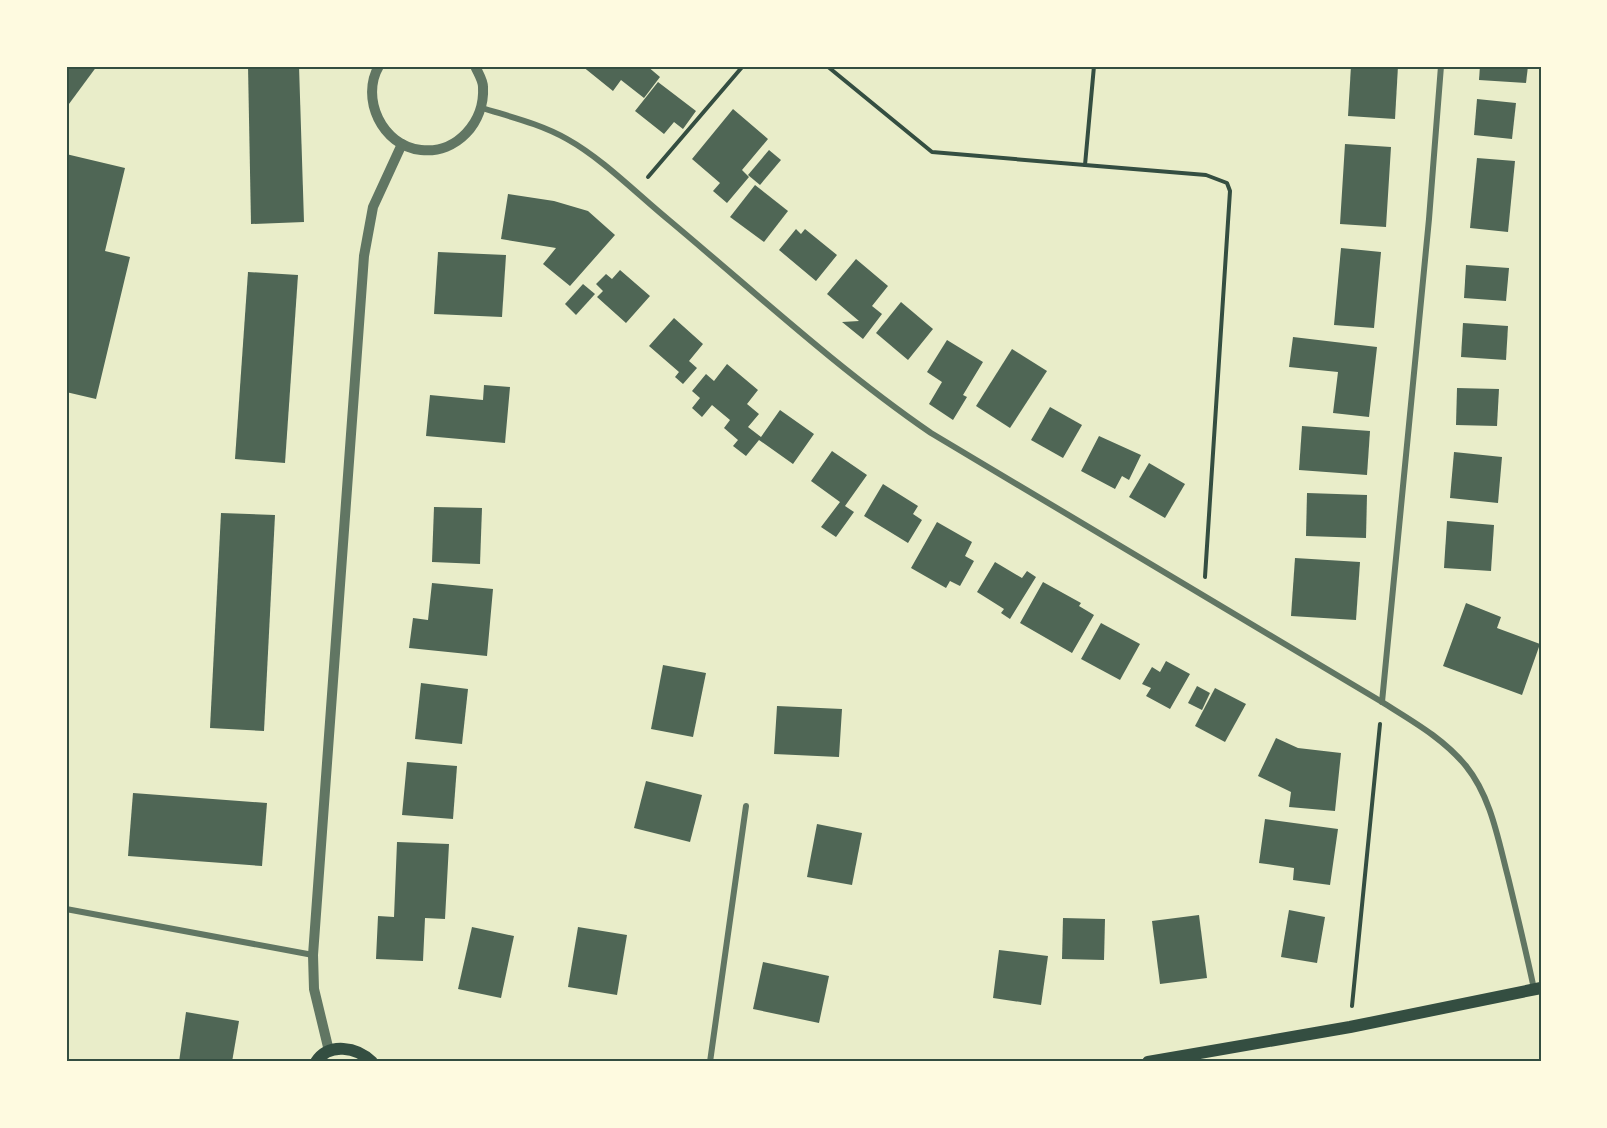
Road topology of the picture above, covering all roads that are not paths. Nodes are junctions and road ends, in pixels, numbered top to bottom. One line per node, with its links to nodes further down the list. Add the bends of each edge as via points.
1 (379, 66): 5 (street, via 370,94 375,114 387,132)
2 (475, 66): 4 (street, via 483,85)
3 (1441, 66): 6 (street)
4 (482, 108): 5 (street, via 472,128 456,142 419,150); 6 (street, via 569,140 809,342 877,396 960,451)
5 (402, 144): 9 (street, via 373,207 364,256)
6 (1382, 702): 10 (street, via 1448,747 1467,767 1482,792 1495,823)
7 (746, 806): 14 (street)
8 (66, 909): 9 (street)
9 (313, 955): 11 (street, via 314,989)
10 (1538, 988): 15 (main road, via 1350,1027)
11 (328, 1051): 12 (main road); 13 (main road, via 350,1049)
12 (315, 1062)
13 (372, 1062)
14 (710, 1062)
15 (1148, 1062)

